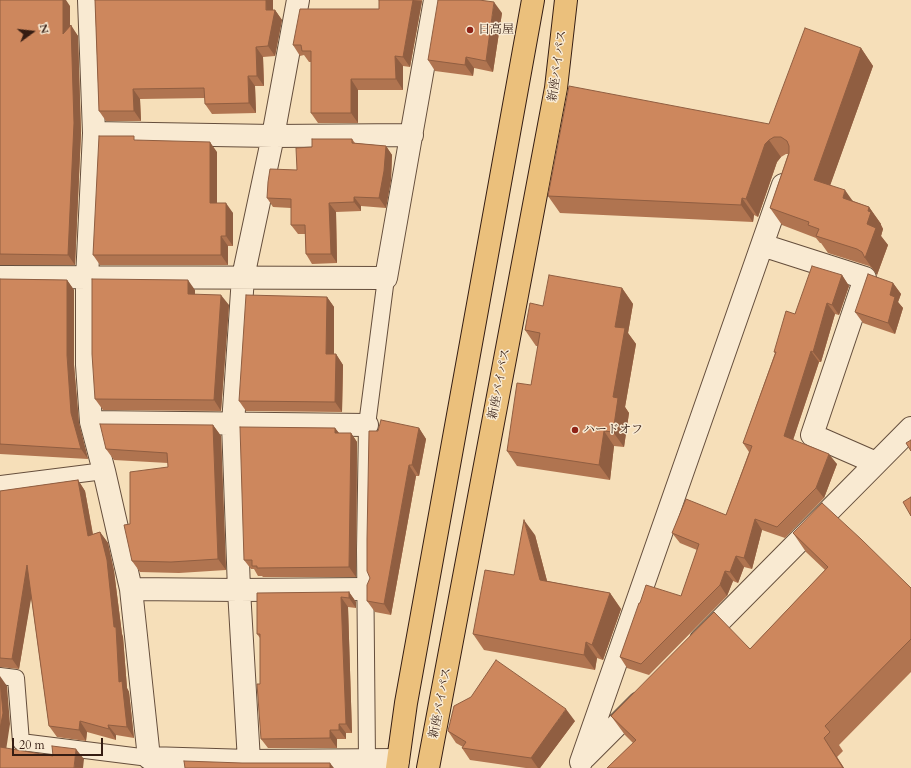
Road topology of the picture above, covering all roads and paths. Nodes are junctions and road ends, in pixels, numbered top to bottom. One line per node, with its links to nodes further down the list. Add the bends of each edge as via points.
1 (89, 0): 6 (street)
2 (298, 0): 8 (street)
3 (435, 0): 7 (street)
4 (533, 0): 32 (highway)
5 (566, 0): 34 (highway, 新座バイパス, via 556,88)
6 (94, 133): 8 (street); 13 (street)
7 (412, 135): 8 (street); 14 (street)
8 (273, 136): 12 (street)
9 (789, 166): 10 (street)
10 (762, 244): 19 (street, via 865,278 812,435); 33 (street)
11 (0, 277): 13 (street)
12 (243, 277): 13 (street); 14 (street); 16 (street)
13 (87, 278): 15 (street, via 87,365)
14 (386, 278): 17 (lane)
15 (91, 422): 16 (street); 20 (street)
16 (233, 424): 17 (street); 24 (street)
17 (367, 425): 23 (lane)
18 (911, 428): 19 (street)
19 (876, 463): 25 (street)
20 (104, 470): 21 (lane); 22 (street)
21 (0, 484)
22 (130, 589): 24 (street); 28 (street)
23 (365, 589): 24 (street); 29 (lane)
24 (239, 590): 31 (street)
25 (687, 655)
26 (0, 676): 30 (lane, via 16,678 21,742)
27 (653, 689): 33 (street)
28 (149, 758): 30 (lane); 31 (street)
29 (367, 760): 31 (street); 32 (street)
30 (126, 761)
31 (249, 761)
32 (397, 764)
33 (580, 765)
34 (428, 768)

